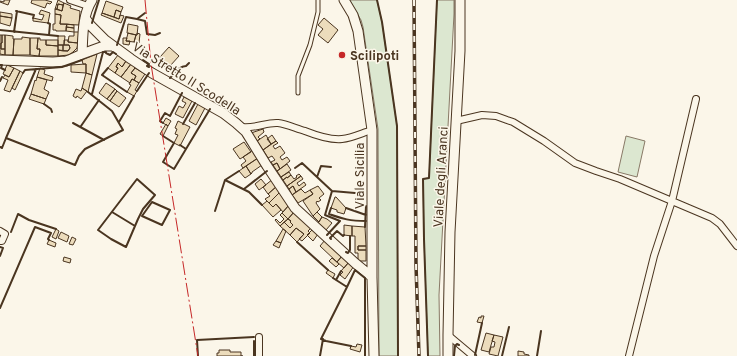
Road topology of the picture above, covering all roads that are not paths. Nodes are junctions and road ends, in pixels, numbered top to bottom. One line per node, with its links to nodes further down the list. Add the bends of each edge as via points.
1 (70, 0): 5 (street)
2 (318, 0): 10 (lane, via 318,12 310,45 298,76)
3 (344, 0): 14 (street, Viale Sicilia, via 358,31)
4 (460, 0): 12 (street, Viale degli Aranci)
5 (90, 3): 6 (street)
6 (85, 18): 7 (street, Via Stretto II Scodella); 8 (street)
7 (112, 46): 8 (street, via 104,46); 13 (street, Via Stretto II Scodella, via 152,73 223,113)
8 (82, 54): 9 (street, via 70,60 53,62)
9 (0, 60)
10 (298, 93)
11 (696, 99): 15 (street)
12 (456, 121): 15 (street, via 482,115 496,116 513,122 575,163); 20 (street, Viale degli Aranci)
13 (241, 127): 14 (street, via 279,123 335,139 349,138); 19 (street, Via Stretto II Scodella, via 295,208)
14 (372, 130): 19 (street, Viale Sicilia)
15 (672, 201): 18 (street, via 716,221); 26 (street, via 654,256)
16 (3, 232): 17 (street)
17 (1, 241)
18 (737, 246)
19 (372, 277): 23 (street, Viale Sicilia)
20 (448, 334): 24 (street, Viale degli Aranci); 25 (street)
21 (259, 337): 22 (street)
22 (259, 356)
23 (374, 356)
24 (448, 356)
25 (473, 356)
26 (629, 356)

